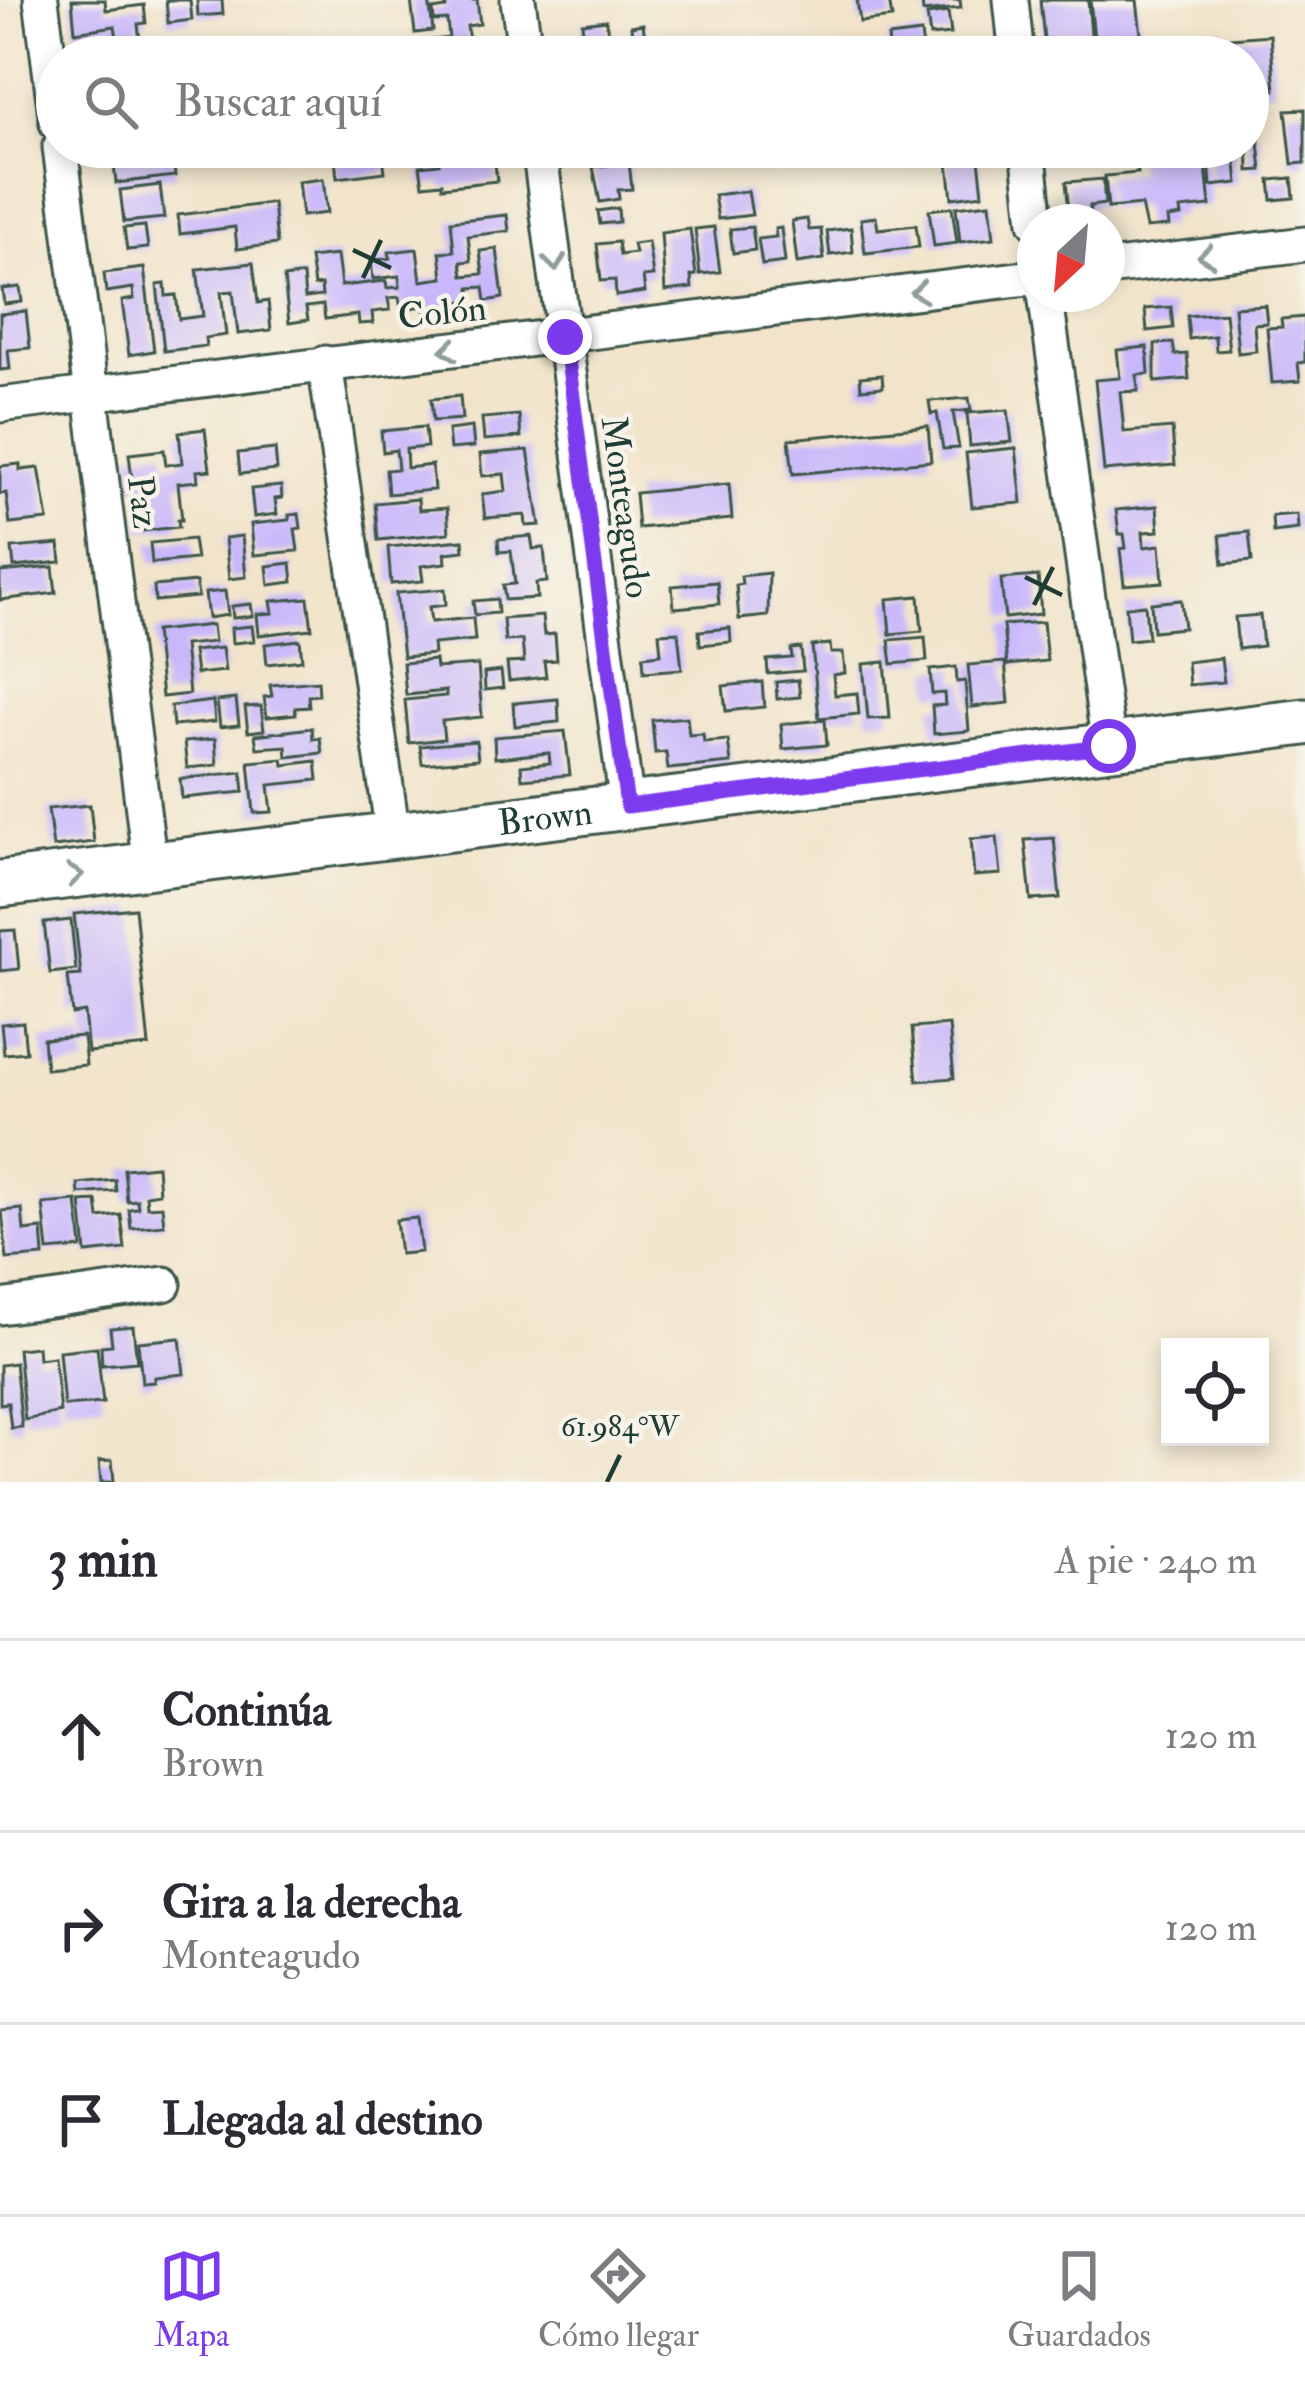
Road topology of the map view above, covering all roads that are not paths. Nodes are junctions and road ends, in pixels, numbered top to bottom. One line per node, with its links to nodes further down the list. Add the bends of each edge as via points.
1 (41, 0): 4 (street)
2 (518, 0): 5 (street)
3 (1011, 0): 6 (street)
4 (46, 36)
5 (523, 36)
6 (1015, 36)
7 (63, 168): 17 (street, Paz)
8 (541, 168): 15 (street, Monteagudo, one-way to 15)
9 (1030, 168): 10 (street)
10 (1034, 204)
11 (1305, 244): 12 (street, one-way to 12)
12 (1125, 266)
13 (1017, 279): 15 (street, Colón, one-way to 15)
14 (1048, 312): 20 (street)
15 (565, 337): 16 (street, Colón, one-way to 16); 21 (street, Monteagudo)
16 (325, 363): 17 (street, Colón); 22 (street)
17 (91, 392): 18 (street, Colón); 23 (street, Paz)
18 (0, 405)
19 (1305, 722): 20 (street, Brown)
20 (1109, 746): 21 (street, Brown)
21 (627, 806): 22 (street, Brown)
22 (393, 835): 23 (street, Brown)
23 (150, 866): 24 (street, Brown, one-way to 23)
24 (0, 884)
25 (164, 1284): 26 (street)
26 (0, 1307)

